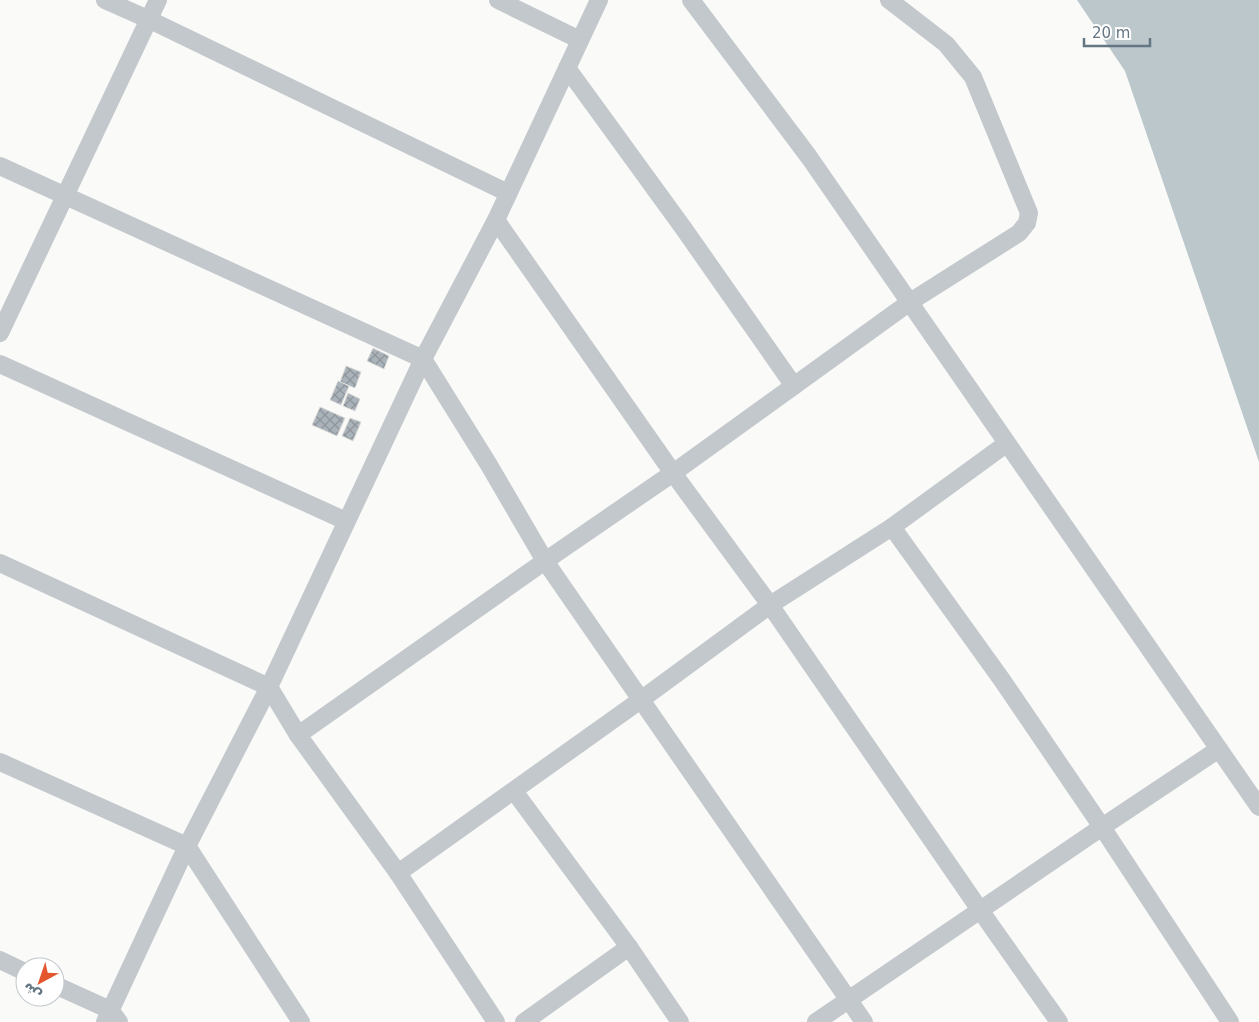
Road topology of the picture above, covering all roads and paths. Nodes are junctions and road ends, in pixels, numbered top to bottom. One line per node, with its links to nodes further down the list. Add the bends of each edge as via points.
1 (105, 0): 7 (street)
2 (158, 0): 7 (street)
3 (498, 0): 8 (street)
4 (599, 0): 8 (street)
5 (691, 0): 14 (street, via 809,157)
6 (889, 0): 14 (street, via 946,44 973,77 1029,213 1027,223 1019,233)
7 (150, 20): 11 (street); 12 (street)
8 (580, 40): 9 (street)
9 (567, 68): 11 (street); 18 (street)
10 (0, 166): 12 (street)
11 (508, 193): 13 (street)
12 (65, 196): 15 (street); 16 (street)
13 (496, 220): 16 (street); 20 (street)
14 (910, 302): 18 (street); 19 (street)
15 (0, 333)
16 (423, 359): 21 (street); 23 (street)
17 (0, 364): 21 (street)
18 (794, 386): 20 (street)
19 (1006, 444): 22 (street); 29 (street)
20 (673, 473): 23 (street); 25 (street)
21 (346, 521): 26 (street)
22 (892, 527): 25 (street); 33 (street)
23 (545, 561): 27 (street); 28 (street)
24 (0, 563): 26 (street)
25 (770, 605): 27 (street); 36 (street)
26 (269, 687): 28 (street); 34 (street)
27 (642, 699): 31 (street); 41 (street)
28 (298, 735): 35 (street)
29 (1219, 748): 32 (street); 33 (street)
30 (0, 762): 34 (street)
31 (514, 791): 35 (street); 37 (street)
32 (1259, 807)
33 (1102, 827): 36 (street); 50 (street)
34 (186, 846): 42 (street); 43 (street)
35 (398, 873): 44 (street)
36 (980, 910): 41 (street); 49 (street)
37 (629, 947): 45 (street); 46 (street)
38 (0, 960): 39 (street)
39 (15, 967)
40 (65, 991): 42 (street)
41 (848, 999): 47 (street); 48 (street)
42 (111, 1018)
43 (301, 1022)
44 (496, 1022)
45 (524, 1022)
46 (680, 1022)
47 (816, 1022)
48 (864, 1022)
49 (1059, 1022)
50 (1230, 1022)

